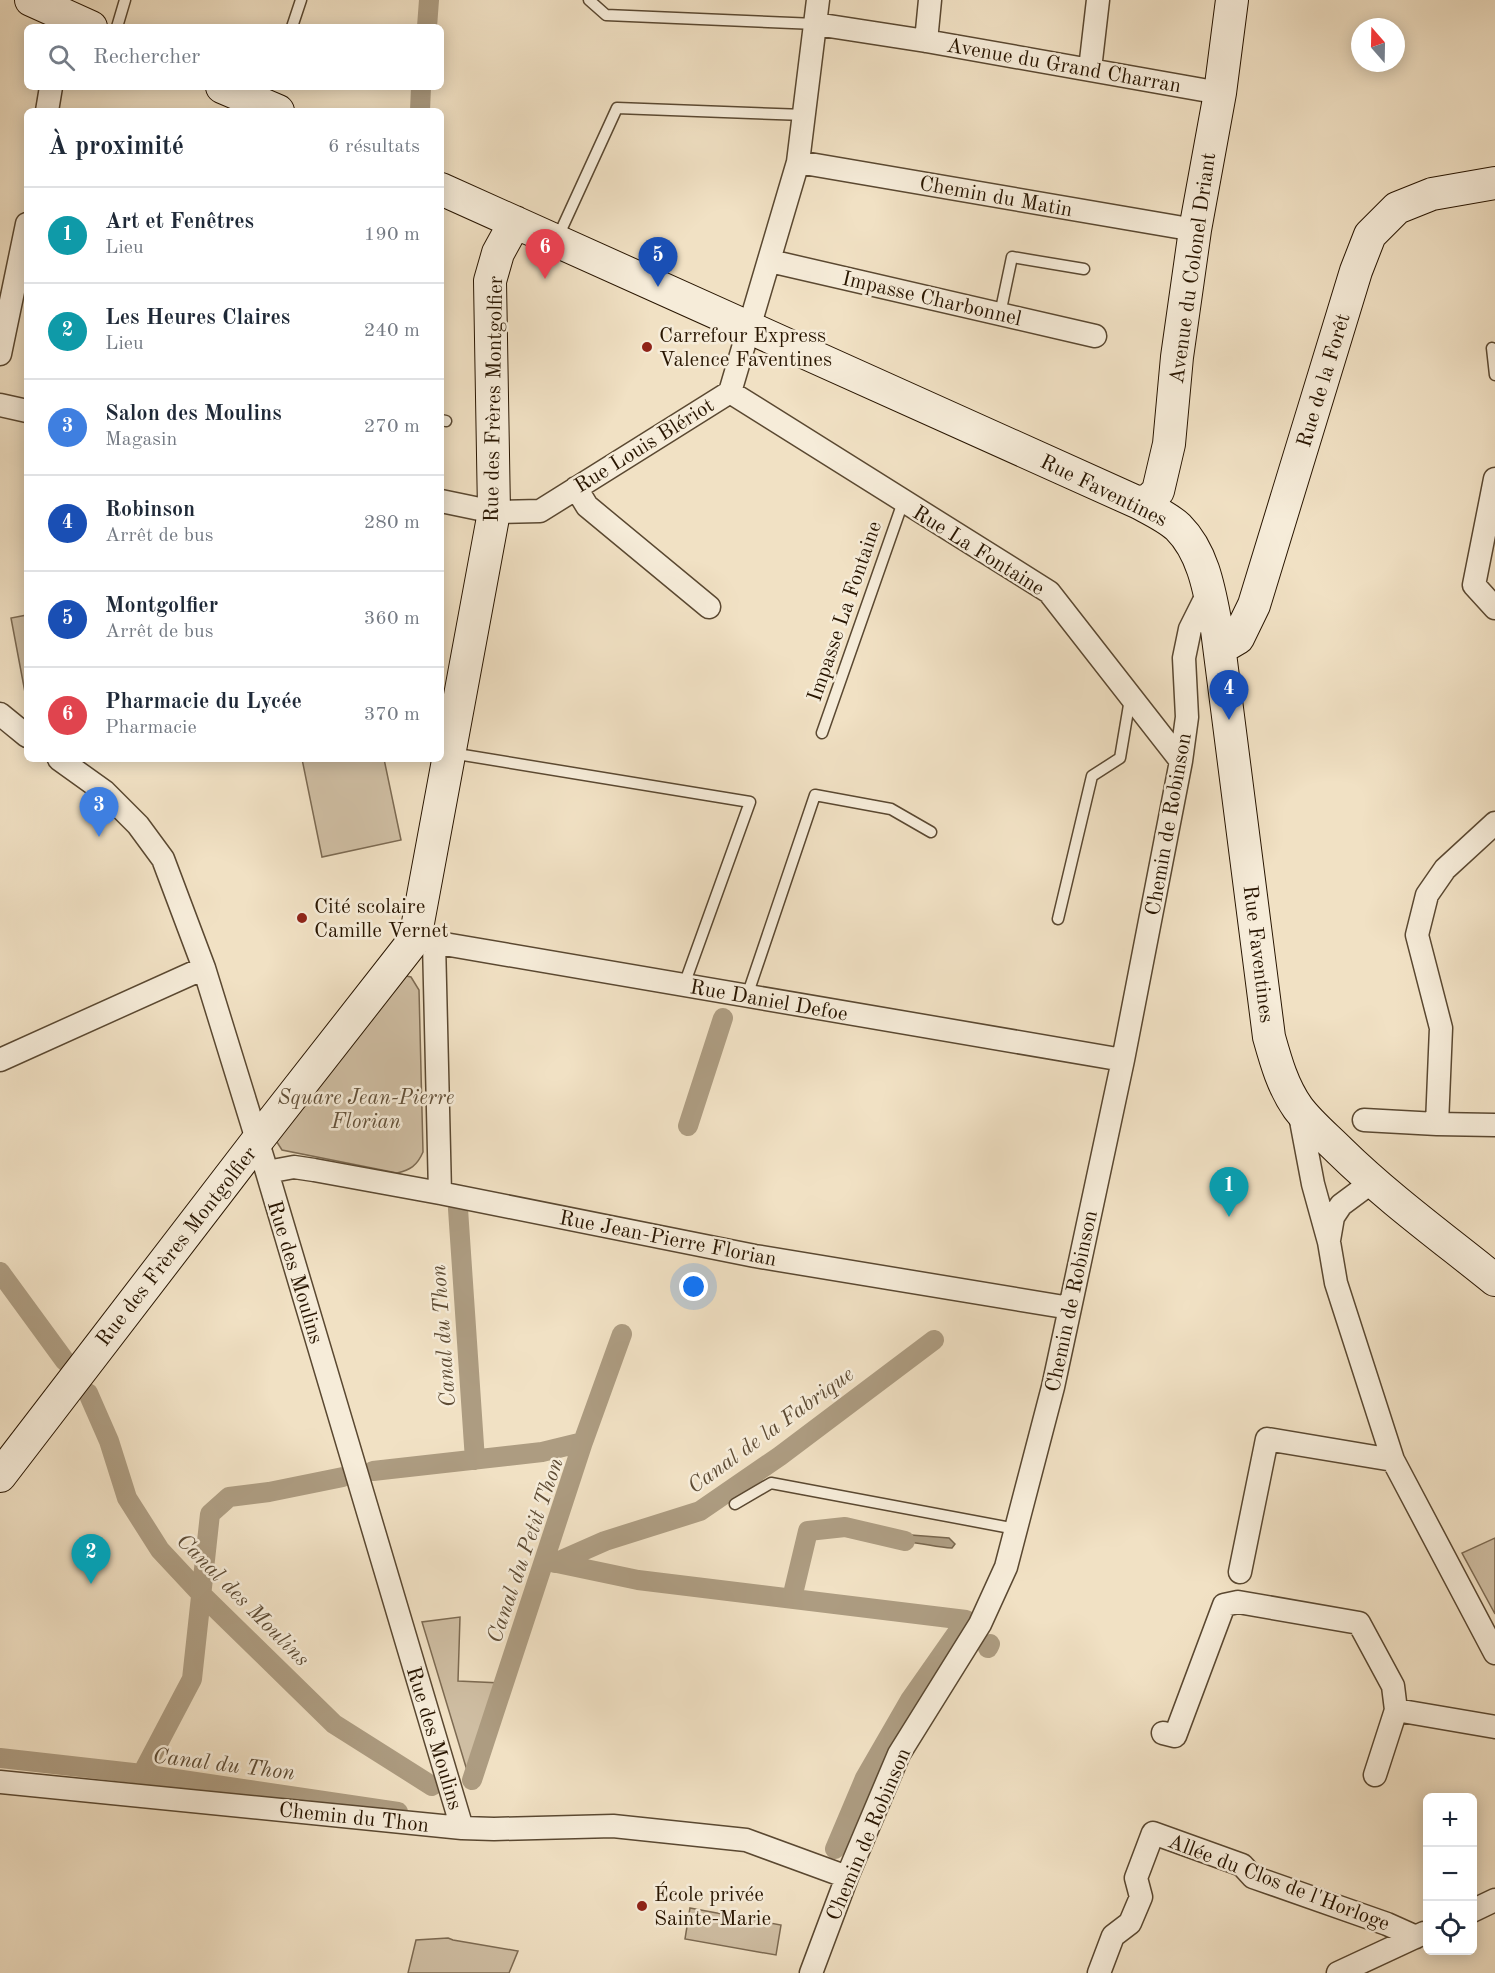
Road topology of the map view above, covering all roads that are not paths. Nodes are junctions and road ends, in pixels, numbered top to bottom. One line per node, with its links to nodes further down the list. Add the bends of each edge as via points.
1 (31, 0): 9 (street)
2 (125, 0): 10 (lane)
3 (301, 0): 11 (lane)
4 (589, 0): 12 (lane, via 606,15)
5 (818, 0): 12 (street, Rue Louis Blériot)
6 (930, 0): 13 (street)
7 (1098, 0): 14 (street)
8 (1232, 0): 17 (street)
9 (73, 23)
10 (118, 24)
11 (293, 24)
12 (816, 24): 13 (street, Avenue du Grand Charran); 20 (street, Rue Louis Blériot)
13 (926, 41): 14 (street, Avenue du Grand Charran)
14 (1089, 69): 17 (street, Avenue du Grand Charran)
15 (50, 90): 19 (street)
16 (230, 90): 18 (street)
17 (1220, 93): 25 (street, Avenue du Colonel Driant)
18 (270, 104)
19 (48, 108)
20 (805, 115): 21 (street, Rue Louis Blériot); 27 (lane, via 617,108)
21 (798, 162): 25 (street, Chemin du Matin); 28 (street, Rue Louis Blériot)
22 (1495, 183): 50 (street, Rue de la Forêt, via 1432,195 1397,208 1370,235 1254,604 1238,638)
23 (444, 190): 24 (street, Rue Faventines)
24 (515, 222): 27 (street, Rue Faventines); 45 (street, Rue des Frères Montgolfier, via 498,253 490,281)
25 (1195, 230): 39 (street, Avenue du Colonel Driant)
26 (24, 238): 34 (street)
27 (556, 240): 31 (street, Rue Faventines)
28 (770, 261): 30 (street, Impasse Charbonnel); 31 (street, Rue Louis Blériot)
29 (1084, 269): 30 (lane, via 1012,257)
30 (1000, 314): 32 (street, Impasse Charbonnel)
31 (749, 327): 36 (street, Rue Louis Blériot); 44 (street, Rue Faventines)
32 (1095, 336)
33 (1492, 348): 35 (lane)
34 (0, 354)
35 (1495, 375)
36 (730, 392): 41 (street, Rue Louis Blériot); 43 (street, Rue La Fontaine)
37 (0, 405): 38 (street)
38 (24, 410)
39 (1169, 444): 44 (street, Avenue du Colonel Driant, via 1158,491); 46 (street, Avenue du Colonel Driant)
40 (1495, 479): 49 (street, via 1474,585)
41 (576, 488): 45 (street, Rue Louis Blériot, via 540,511); 48 (street, via 587,506)
42 (444, 502): 45 (street, Rue Louis Blériot)
43 (903, 502): 51 (street, Rue La Fontaine, via 1049,592); 53 (lane, Impasse La Fontaine)
44 (1138, 503): 46 (street, Rue Faventines, via 1163,516)
45 (494, 513): 55 (street, Rue des Frères Montgolfier)
46 (1186, 536): 47 (street, Rue Faventines, via 1198,555)
47 (1209, 591): 50 (street, Rue Faventines); 56 (street, Chemin de Robinson, via 1190,629 1184,658 1187,717)
48 (710, 607)
49 (1495, 608)
50 (1221, 648): 67 (street, Rue Faventines, via 1269,1037 1277,1067)
51 (1130, 696): 56 (street, Rue La Fontaine); 60 (lane, via 1120,758 1092,776)
52 (0, 714): 54 (street)
53 (822, 733)
54 (24, 734)
55 (449, 753): 61 (street, Rue des Frères Montgolfier); 63 (lane, via 750,802)
56 (1181, 761): 66 (street, Chemin de Robinson)
57 (63, 762): 62 (street, Rue des Moulins, via 105,792 138,825 163,859)
58 (1495, 823): 69 (street, via 1445,869 1427,896 1417,935 1441,1028)
59 (931, 832): 64 (lane, via 891,809 815,795)
60 (1058, 919)
61 (424, 940): 63 (street, Rue Daniel Defoe); 71 (street, Rue des Frères Montgolfier); 74 (street)
62 (204, 968): 65 (street); 71 (street, Rue des Moulins)
63 (684, 985): 64 (street, Rue Daniel Defoe)
64 (747, 996): 66 (street, Rue Daniel Defoe)
65 (0, 1060)
66 (1123, 1060): 77 (street, Chemin de Robinson)
67 (1299, 1109): 73 (street, Rue Faventines); 75 (street)
68 (1364, 1120): 69 (street)
69 (1437, 1124): 70 (street)
70 (1495, 1125)
71 (257, 1140): 72 (street, Rue des Moulins); 79 (street, Rue des Frères Montgolfier)
72 (267, 1172): 74 (street, Rue Jean-Pierre Florian, via 294,1167); 89 (street, Rue des Moulins)
73 (1372, 1182): 75 (street, via 1341,1205 1333,1217); 76 (street, Rue Faventines)
74 (440, 1193): 77 (street, Rue Jean-Pierre Florian, via 755,1256)
75 (1329, 1242): 78 (street, via 1336,1283)
76 (1495, 1280)
77 (1070, 1308): 81 (street, Chemin de Robinson)
78 (1393, 1461): 82 (street, via 1267,1439); 83 (street)
79 (0, 1476)
80 (735, 1504): 81 (lane, via 771,1483)
81 (1016, 1529): 90 (street, Chemin de Robinson, via 1006,1568 980,1624 899,1754)
82 (1240, 1572)
83 (1495, 1653)
84 (1396, 1710): 85 (street); 86 (street, via 1393,1686 1359,1623 1238,1602 1224,1605 1175,1736); 87 (street)
85 (1495, 1727)
86 (1163, 1734)
87 (1375, 1775)
88 (0, 1782): 89 (street, Chemin du Thon)
89 (468, 1828): 90 (street, Chemin du Thon, via 613,1826 747,1840)
90 (847, 1877): 94 (street, Chemin de Robinson)
91 (1495, 1900): 92 (street)
92 (1477, 1909)
93 (1422, 1934): 95 (street, Allée du Clos de l'Horloge, via 1253,1877 1242,1865 1153,1833 1136,1878 1141,1897 1130,1923 1113,1936); 96 (street, Allée du Clos de l'Horloge)
94 (811, 1973)
95 (1099, 1973)
96 (1338, 1973)

